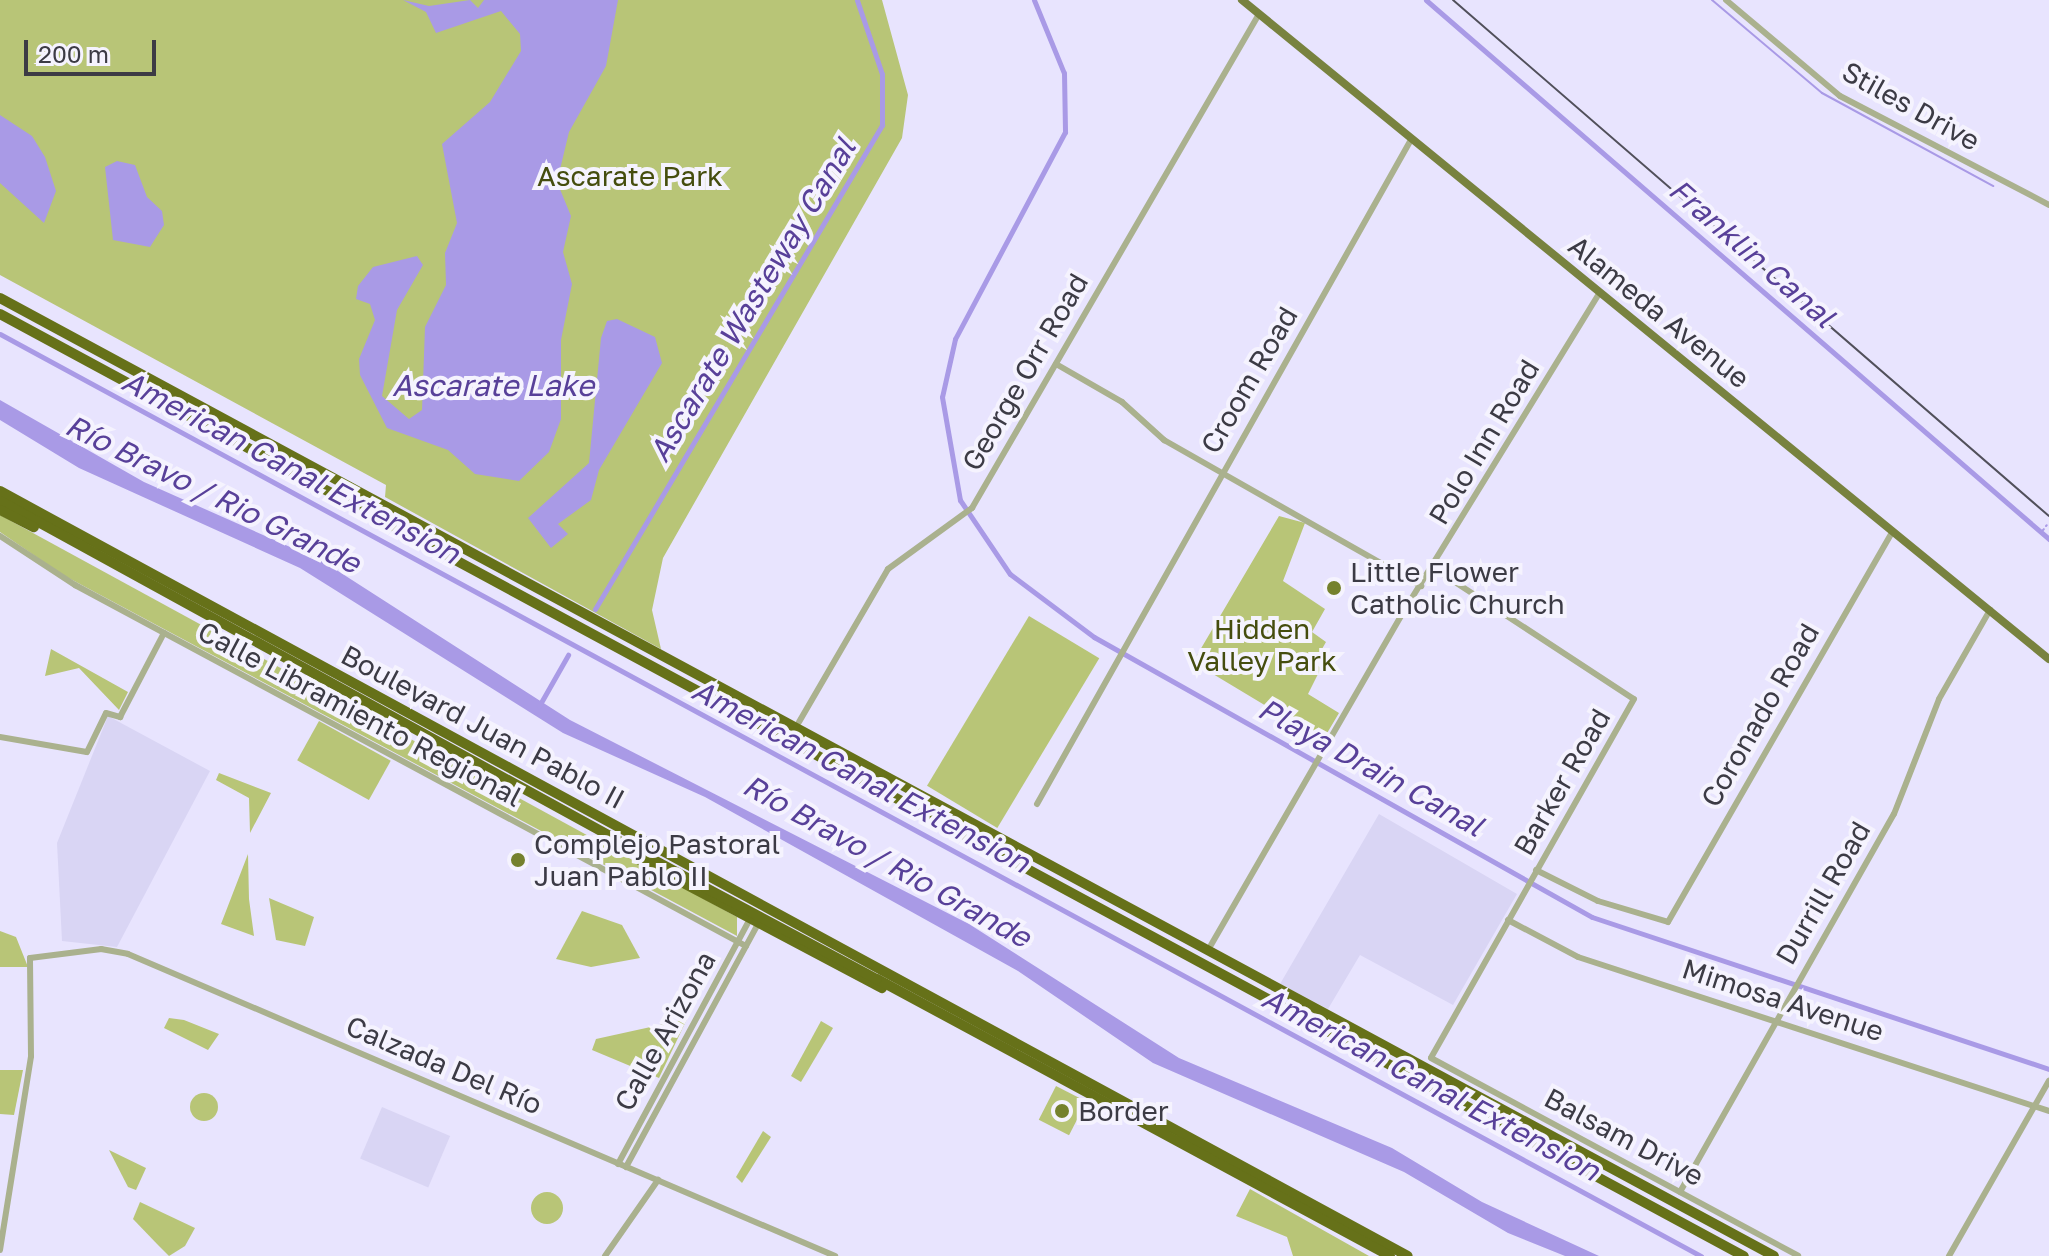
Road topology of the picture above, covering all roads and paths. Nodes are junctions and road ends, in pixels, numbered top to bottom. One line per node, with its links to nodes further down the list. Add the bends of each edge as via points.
1 (1242, 0): 3 (main road, Alameda Avenue)
2 (1726, 0): 5 (street, Stiles Drive, via 1840,96)
3 (1259, 14): 4 (main road, Alameda Avenue); 9 (street, George Orr Road)
4 (1412, 138): 6 (main road, Alameda Avenue); 10 (street, Croom Road)
5 (2049, 205)
6 (1600, 292): 15 (main road, Alameda Avenue); 18 (street, Polo Inn Road)
7 (0, 298): 52 (highway)
8 (0, 314): 51 (highway)
9 (1056, 364): 10 (street, via 1122,402 1164,440); 23 (street, George Orr Road, via 967,514 909,547 888,569)
10 (1220, 474): 19 (street, via 1274,507 1316,520); 25 (street, Croom Road)
11 (0, 491): 13 (highway, Boulevard Juan Pablo II)
12 (0, 499): 13 (highway); 17 (highway, Boulevard Juan Pablo II)
13 (24, 506): 27 (highway, Boulevard Juan Pablo II)
14 (0, 510): 17 (highway)
15 (1893, 531): 20 (main road, Alameda Avenue); 28 (street, Coronado Road, via 1668,922 1598,901)
16 (0, 536): 21 (street, Calle Libramiento Regional)
17 (115, 565): 26 (highway, Boulevard Juan Pablo II)
18 (1432, 567): 19 (street, Polo Inn Road); 28 (street, Barker Road, via 1634,695)
19 (1421, 586): 33 (street, Polo Inn Road)
20 (1990, 610): 22 (main road, Alameda Avenue); 36 (street, Durrill Road, via 1939,699 1894,814)
21 (164, 633): 24 (street, via 120,717 108,712 87,752); 32 (street, Calle Libramiento Regional)
22 (2049, 659)
23 (799, 722)
24 (0, 737)
25 (1037, 804)
26 (597, 830): 30 (highway); 35 (highway, Boulevard Juan Pablo II, bridge)
27 (689, 865): 30 (highway); 31 (highway, Boulevard Juan Pablo II)
28 (1536, 870): 29 (street, Barker Road)
29 (1508, 920): 36 (street, Mimosa Avenue, via 1578,957); 37 (street, Barker Road)
30 (753, 924): 31 (highway); 32 (street, Calle Arizona); 34 (street, Calle Arizona); 35 (highway)
31 (817, 935): 46 (highway, Boulevard Juan Pablo II)
32 (739, 941): 34 (street, Calle Libramiento Regional); 41 (street, Calle Arizona)
33 (1211, 945)
34 (746, 946): 42 (street, Calle Arizona)
35 (947, 1020): 46 (highway, Boulevard Juan Pablo II)
36 (1776, 1020): 39 (street, Mimosa Avenue); 44 (street, Durrill Road)
37 (1431, 1057): 44 (street, Balsam Drive)
38 (2049, 1081): 39 (street)
39 (2034, 1106): 40 (street, Mimosa Avenue); 54 (street)
40 (2049, 1111)
41 (618, 1164): 42 (street, Calzada Del Río); 45 (street, Calzada Del Río, via 119,950 30,958 31,1056)
42 (626, 1167): 43 (street, Calzada Del Río)
43 (658, 1180): 47 (street); 48 (street, Calzada Del Río)
44 (1680, 1192): 53 (street, Balsam Drive)
45 (0, 1250)
46 (1389, 1253): 49 (highway, Boulevard Juan Pablo II); 50 (highway)
47 (605, 1256)
48 (835, 1256)
49 (1408, 1256)
50 (1418, 1256)
51 (1744, 1256)
52 (1774, 1256)
53 (1798, 1256)
54 (1949, 1256)

